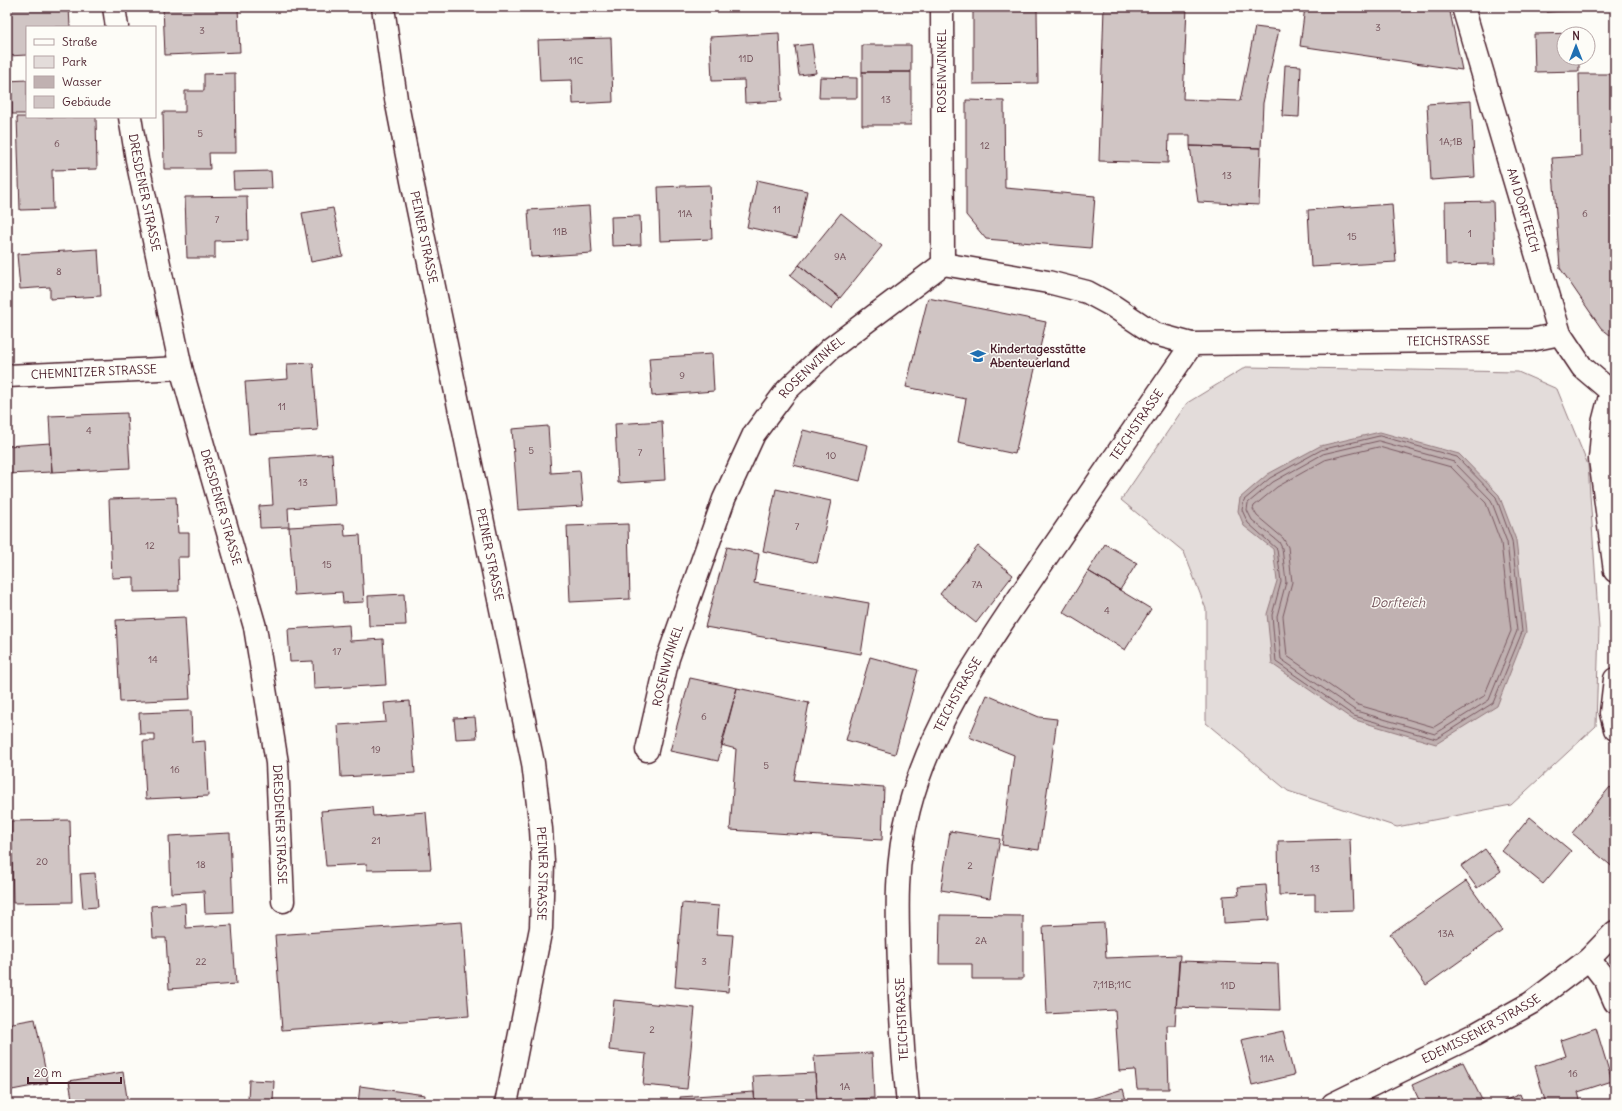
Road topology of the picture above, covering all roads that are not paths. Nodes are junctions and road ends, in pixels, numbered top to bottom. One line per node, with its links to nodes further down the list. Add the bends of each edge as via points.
1 (114, 7): 5 (street)
2 (383, 7): 21 (street, PEINER STRASSE, via 410,173 538,796 543,862 541,928)
3 (942, 7): 7 (street, ROSENWINKEL)
4 (1464, 7): 8 (street, AM DORFTEICH)
5 (117, 26)
6 (130, 118): 10 (street, DRESDENER STRASSE, via 136,160)
7 (943, 264): 9 (street, TEICHSTRASSE, via 1048,282 1087,292 1155,334); 16 (street, ROSENWINKEL, via 830,349 788,390 754,434 724,499 668,658)
8 (1560, 334): 9 (street, TEICHSTRASSE, via 1531,340); 12 (street, AM DORFTEICH, via 1582,366)
9 (1192, 344): 22 (street, TEICHSTRASSE, via 955,696 927,755 909,808 901,845 897,897)
10 (181, 368): 11 (street, CHEMNITZER STRASSE); 17 (street, DRESDENER STRASSE, via 255,627 277,763)
11 (7, 376)
12 (1613, 394): 13 (street, via 1603,423 1600,459)
13 (1615, 571)
14 (1615, 679): 15 (street, via 1611,712)
15 (1615, 729)
16 (647, 750)
17 (283, 901)
18 (1615, 932): 19 (street, EDEMISSENER STRASSE)
19 (1589, 960): 20 (street, via 1606,981); 23 (street, EDEMISSENER STRASSE, via 1531,1003 1474,1035)
20 (1615, 1002)
21 (506, 1104)
22 (908, 1104)
23 (1332, 1104)

